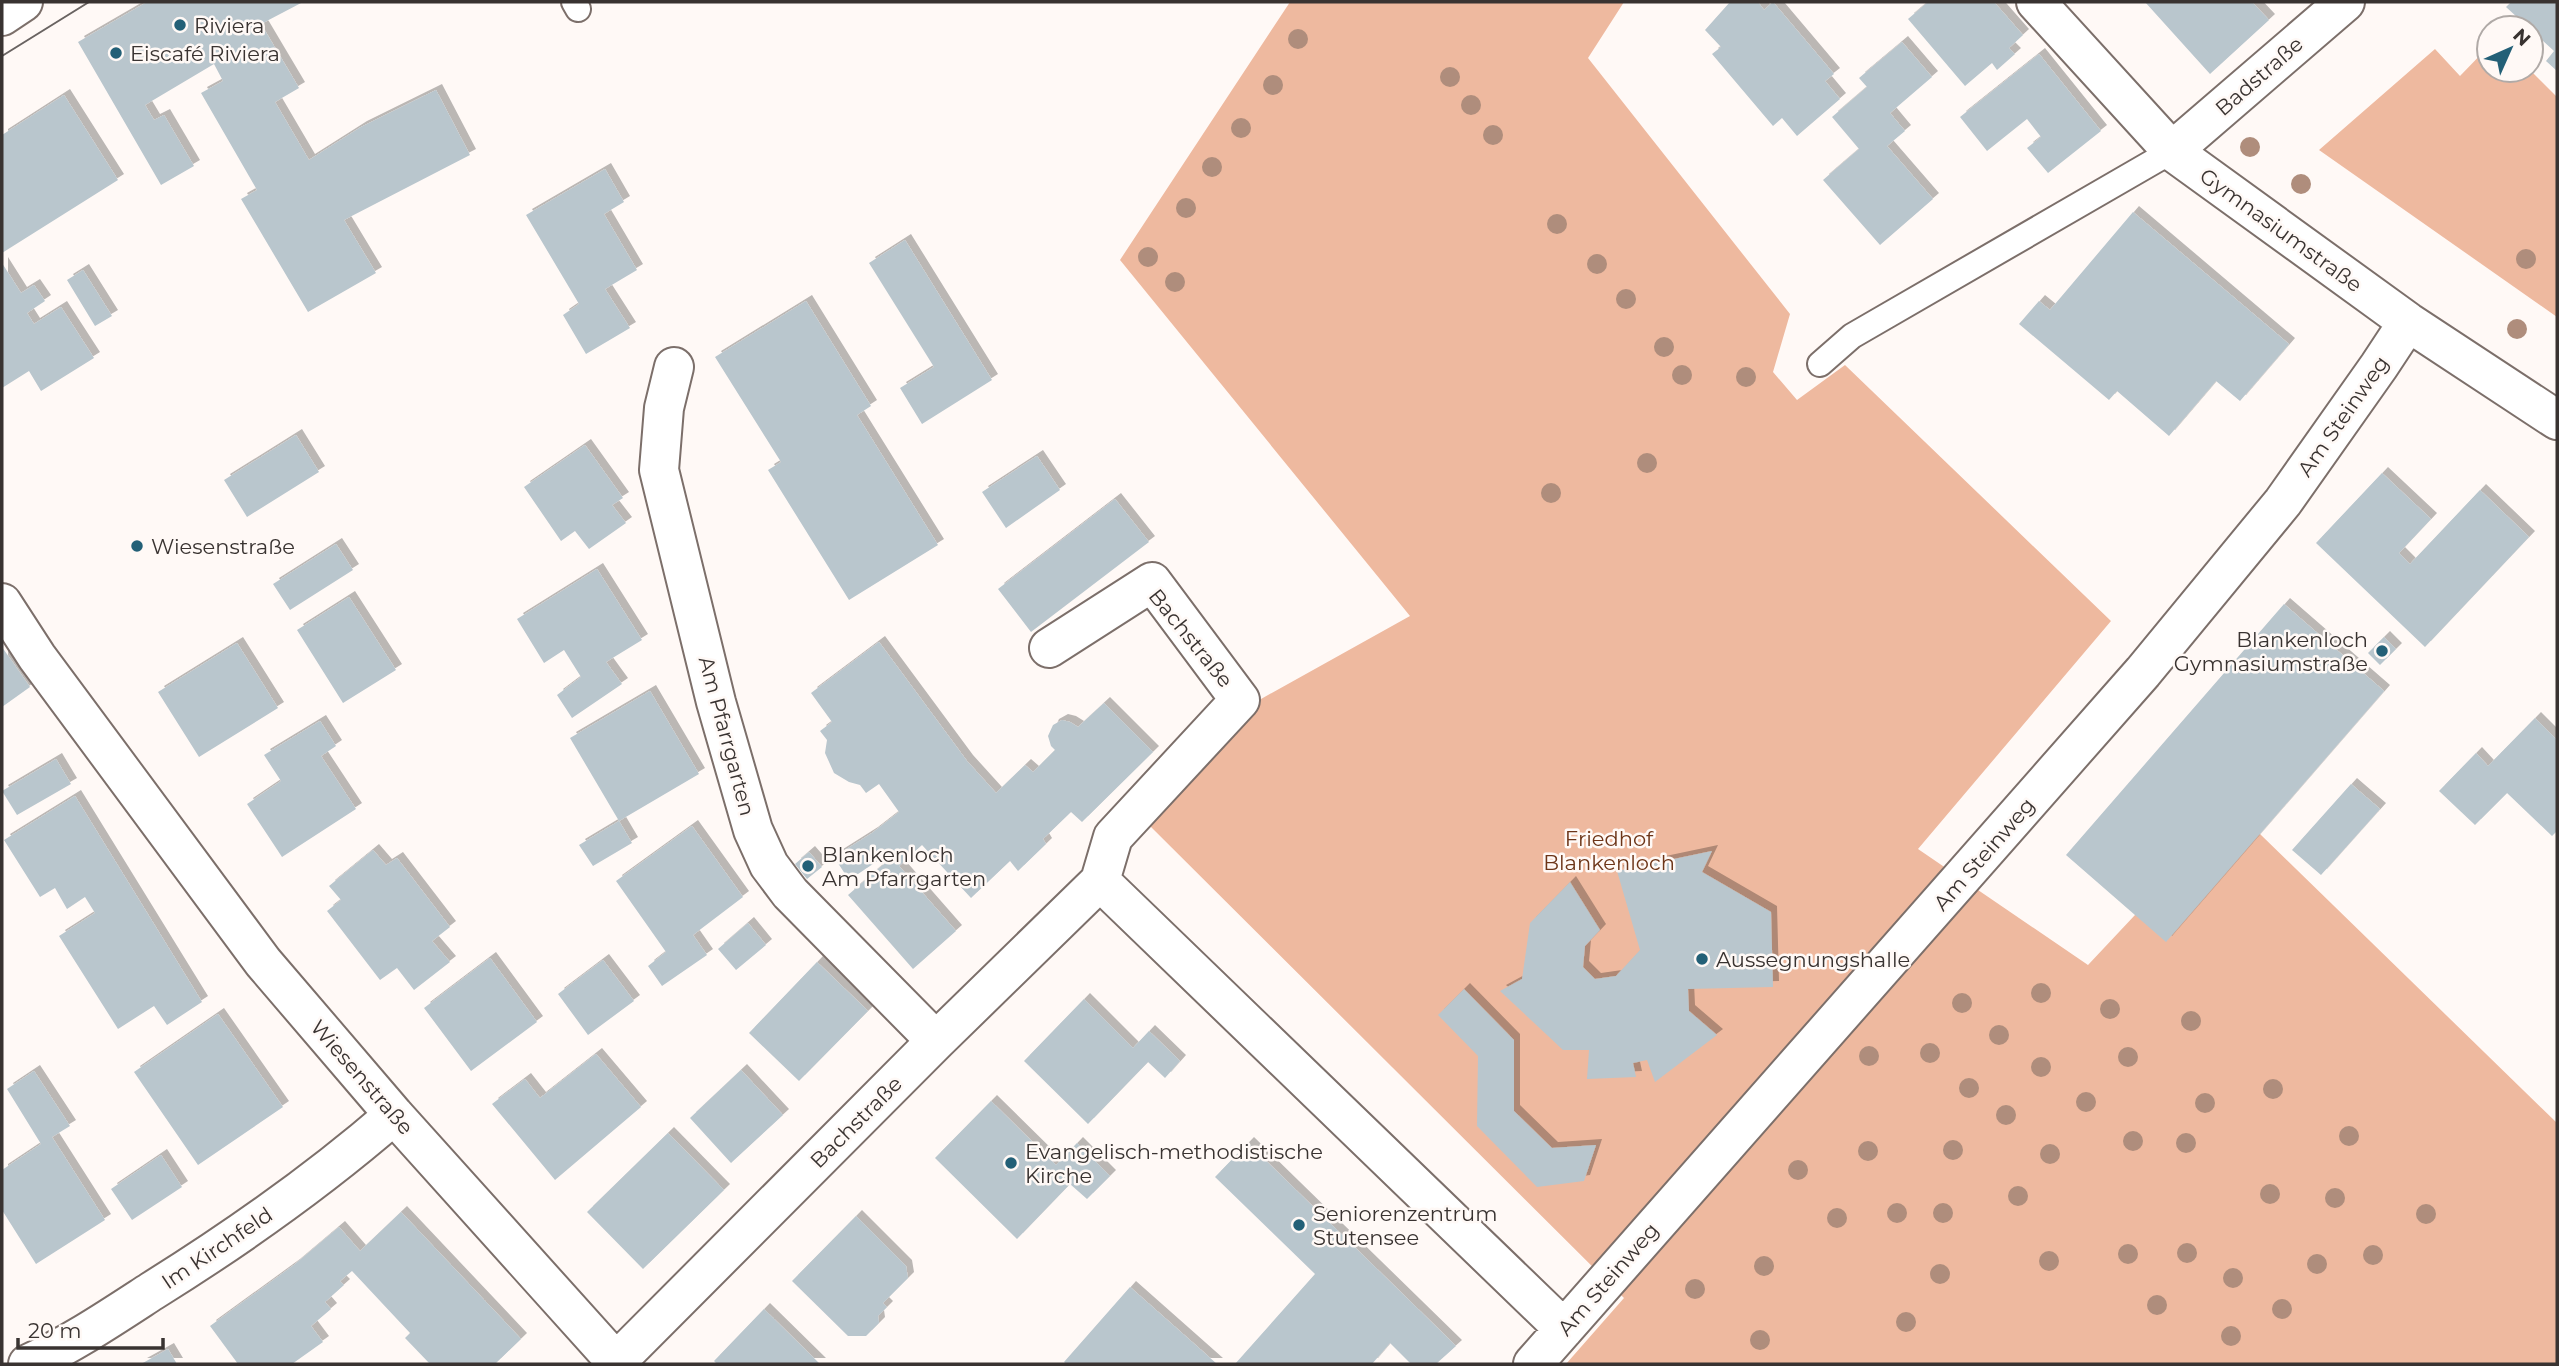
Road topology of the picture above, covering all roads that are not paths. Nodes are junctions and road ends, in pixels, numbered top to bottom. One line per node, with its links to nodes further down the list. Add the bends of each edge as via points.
1 (23, 2): 4 (street)
2 (2036, 2): 5 (street, Gymnasiumstraße)
3 (2345, 2): 5 (street, Badstraße)
4 (2, 16)
5 (2172, 151): 6 (street, Gymnasiumstraße); 7 (lane, via 1852,336)
6 (2408, 322): 9 (street, Gymnasiumstraße); 15 (street, Am Steinweg, via 2283,502 2143,672)
7 (1821, 364)
8 (674, 367): 13 (street, Am Pfarrgarten, via 664,408 659,470 753,830 769,865 790,893)
9 (2557, 420)
10 (2, 603): 14 (street, Wiesenstraße, via 263,962)
11 (1049, 648): 12 (street, Bachstraße, via 1152,582 1240,700 1113,838)
12 (1100, 881): 13 (street, Bachstraße); 15 (street)
13 (936, 1041): 17 (street, Bachstraße)
14 (394, 1115): 16 (street, Im Kirchfeld, via 342,1160 219,1249 62,1348); 17 (street, Wiesenstraße)
15 (1564, 1329): 18 (street, Am Steinweg)
16 (28, 1364)
17 (616, 1364)
18 (1533, 1364)

